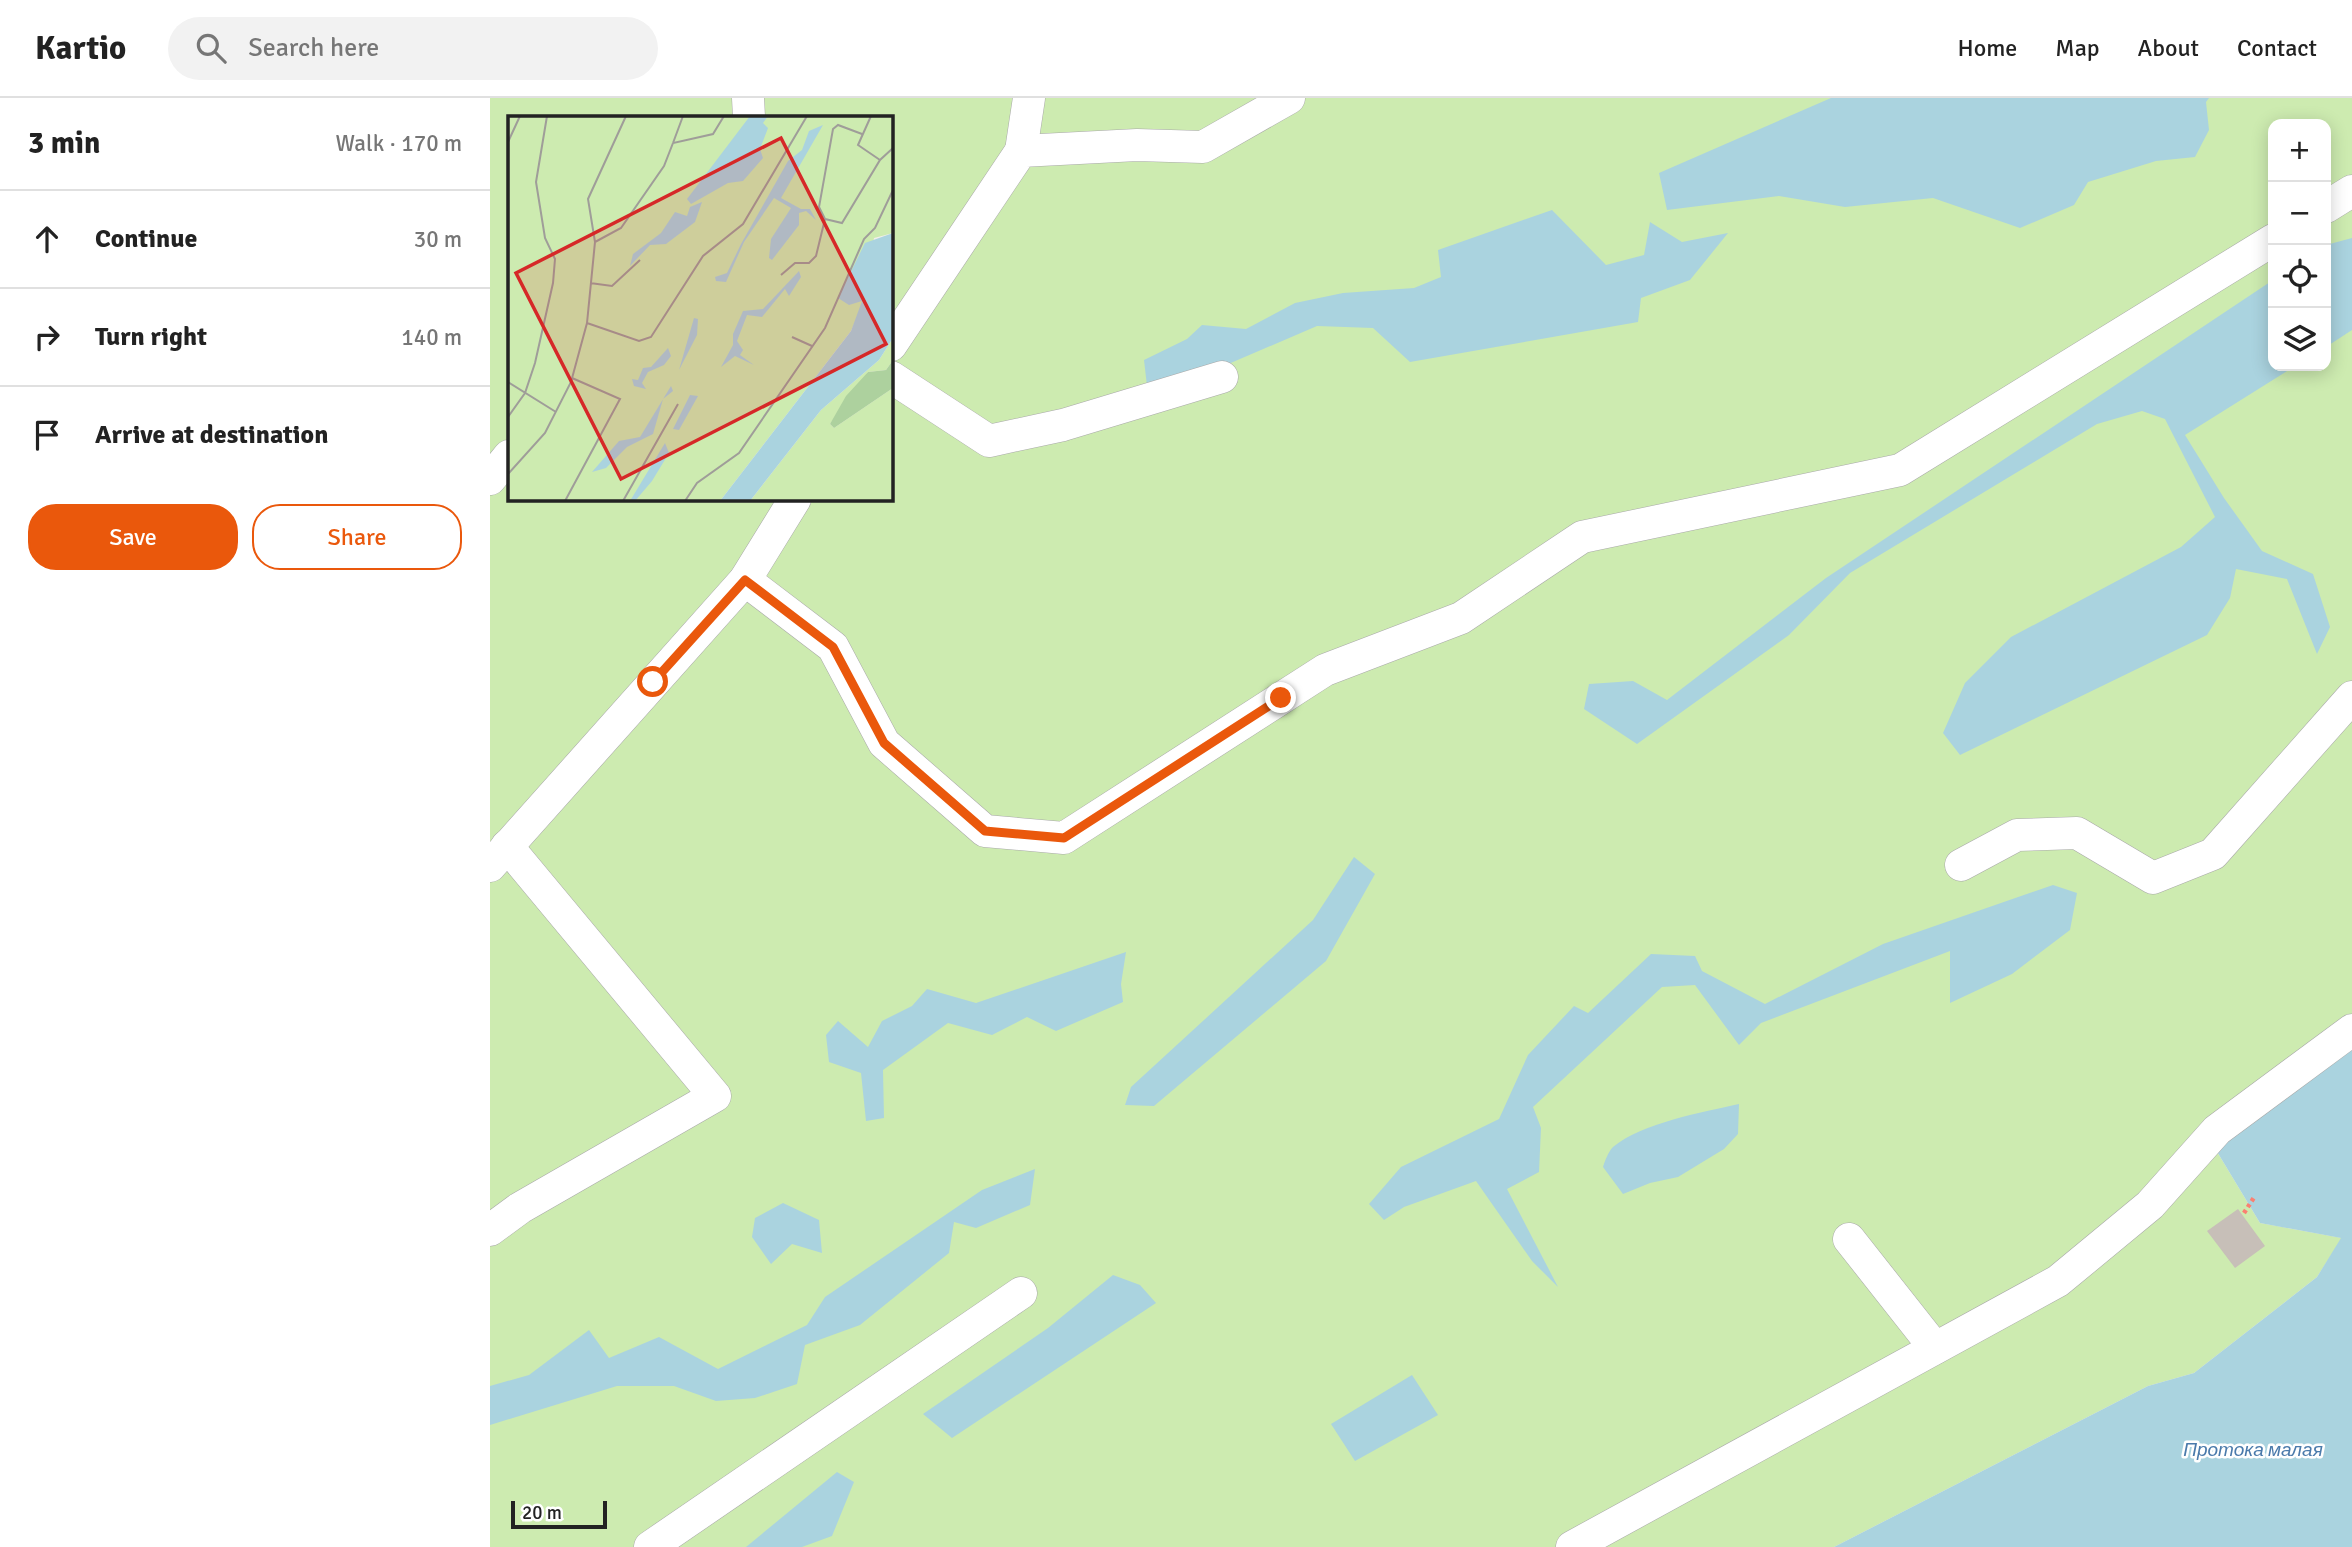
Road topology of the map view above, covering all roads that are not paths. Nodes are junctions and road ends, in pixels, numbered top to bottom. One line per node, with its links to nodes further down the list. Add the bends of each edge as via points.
1 (748, 98): 4 (street)
2 (1029, 98): 5 (street)
3 (1289, 98): 5 (street, via 1203,147)
4 (749, 116)
5 (1021, 151): 9 (street)
6 (2352, 191): 7 (street)
7 (2331, 204)
8 (2268, 243): 15 (street, via 1900,471 1582,537 1461,618 1325,670 1064,838 985,831 884,743 833,647)
9 (892, 344)
10 (1222, 377): 11 (street, via 1063,425 989,441)
11 (892, 378)
12 (508, 457): 13 (street)
13 (490, 479)
14 (794, 500): 15 (street)
15 (745, 580): 17 (street)
16 (2352, 697): 18 (street, via 2213,854 2153,878 2077,833 2017,835)
17 (499, 856): 20 (street, via 716,1096 520,1208)
18 (1961, 865)
19 (2352, 1030): 23 (street, via 2217,1130 2150,1205 2058,1281)
20 (490, 1230)
21 (1849, 1239): 23 (street)
22 (1021, 1293): 24 (street)
23 (1935, 1348): 25 (street)
24 (650, 1547)
25 (1572, 1547)

